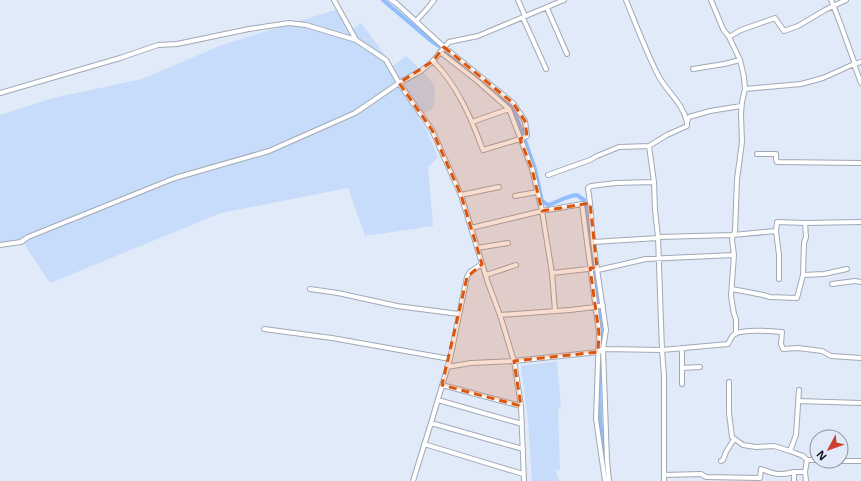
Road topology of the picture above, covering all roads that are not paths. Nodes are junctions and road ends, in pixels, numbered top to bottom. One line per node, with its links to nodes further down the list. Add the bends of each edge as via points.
1 (334, 0): 16 (street)
2 (391, 0): 10 (street)
3 (434, 0): 14 (street)
4 (518, 0): 13 (street)
5 (564, 0): 12 (street)
6 (626, 0): 33 (street, via 659,76 684,111)
7 (711, 0): 15 (street)
8 (831, 0): 11 (street)
9 (846, 0): 11 (street)
10 (397, 1): 14 (street)
11 (834, 6): 15 (street, via 784,31 775,18); 23 (street)
12 (547, 8): 13 (street); 19 (street)
13 (524, 17): 17 (street, via 478,36 449,42); 25 (street)
14 (416, 20): 17 (street)
15 (729, 37): 20 (street)
16 (356, 40): 27 (street, via 386,60); 29 (street, via 306,25 290,23 256,28 177,44 158,45)
17 (444, 47): 18 (street); 34 (street, via 513,103 525,121 527,136)
18 (440, 52): 21 (street); 31 (street)
19 (567, 54)
20 (740, 60): 24 (street); 28 (street)
21 (434, 61): 27 (street); 32 (street, via 452,84)
22 (861, 62): 23 (street)
23 (854, 64): 26 (street); 28 (street, via 823,78 801,84)
24 (693, 68)
25 (546, 69)
26 (861, 83)
27 (399, 84): 42 (street, via 432,130); 55 (street, via 356,113 270,151 175,178 21,242)
28 (745, 89): 30 (street)
29 (0, 93)
30 (741, 106): 33 (street, via 710,110 690,117); 51 (street, via 742,142)
31 (508, 109): 32 (street); 34 (street)
32 (472, 122): 34 (street, via 483,150)
33 (687, 122): 35 (street, via 687,126)
34 (520, 139): 41 (street, via 532,169)
35 (649, 146): 38 (street, via 619,147); 39 (street)
36 (757, 154): 37 (street, via 776,154 777,162)
37 (861, 162)
38 (548, 175)
39 (654, 182): 44 (street, via 591,186 588,188); 52 (street)
40 (499, 187): 42 (street)
41 (537, 192): 43 (street); 46 (street)
42 (461, 195): 49 (street)
43 (516, 196)
44 (590, 203): 45 (street); 53 (street)
45 (582, 204): 46 (street); 61 (street)
46 (542, 212): 49 (street); 64 (street)
47 (861, 222): 48 (street)
48 (805, 223): 50 (street, via 777,222); 66 (street)
49 (471, 228): 56 (street)
50 (776, 231): 51 (street); 67 (street)
51 (733, 235): 52 (street); 57 (street)
52 (658, 238): 53 (street); 58 (street)
53 (593, 242): 62 (street)
54 (508, 244): 56 (street)
55 (0, 245)
56 (477, 248): 59 (street)
57 (734, 255): 58 (street); 71 (street)
58 (658, 258): 62 (street); 81 (street)
59 (482, 264): 65 (street); 75 (street, via 467,277)
60 (516, 265): 65 (street)
61 (590, 268): 62 (street); 64 (street); 73 (street)
62 (598, 269): 72 (street)
63 (846, 270): 66 (street)
64 (552, 273): 74 (street)
65 (486, 275): 76 (street)
66 (803, 275): 71 (street, via 797,298 770,297)
67 (779, 280)
68 (861, 282): 69 (street)
69 (832, 284)
70 (310, 289): 75 (street, via 397,306)
71 (732, 289): 78 (street)
72 (603, 305): 73 (street); 80 (street, via 606,330)
73 (595, 308): 74 (street); 82 (street, via 599,333)
74 (555, 311): 76 (street)
75 (459, 314): 84 (street)
76 (500, 315): 85 (street)
77 (264, 329): 84 (street)
78 (736, 333): 79 (street, via 728,344); 83 (street, via 782,332 783,349 798,348 822,351 831,356)
79 (682, 348): 81 (street); 88 (street)
80 (603, 349): 81 (street); 82 (street); 115 (street)
81 (662, 350): 110 (street)
82 (598, 352): 85 (street); 114 (street, via 596,419)
83 (861, 358)
84 (450, 359): 86 (street)
85 (514, 361): 86 (street); 96 (street)
86 (447, 367): 91 (street)
87 (700, 367): 88 (street)
88 (682, 368): 90 (street)
89 (729, 382): 99 (street, via 729,413)
90 (682, 384)
91 (442, 385): 93 (street); 96 (street)
92 (799, 390): 94 (street)
93 (438, 400): 97 (street); 98 (street)
94 (799, 401): 95 (street); 102 (street, via 796,435)
95 (861, 403)
96 (521, 406): 98 (street)
97 (432, 423): 100 (street); 101 (street)
98 (522, 424): 101 (street)
99 (734, 439): 102 (street, via 743,445 774,446); 104 (street)
100 (424, 444): 109 (street); 112 (street)
101 (523, 449): 109 (street)
102 (790, 451): 103 (street)
103 (807, 460): 108 (street)
104 (721, 461)
105 (849, 462): 106 (street)
106 (861, 462)
107 (794, 472): 108 (street); 111 (street, via 774,474 761,469 760,478); 117 (street)
108 (805, 472): 118 (street)
109 (523, 474): 113 (street)
110 (664, 475): 111 (street, via 700,474); 116 (street)
111 (706, 479)
112 (413, 481)
113 (524, 481)
114 (605, 481)
115 (609, 481)
116 (664, 481)
117 (794, 481)
118 (806, 481)

